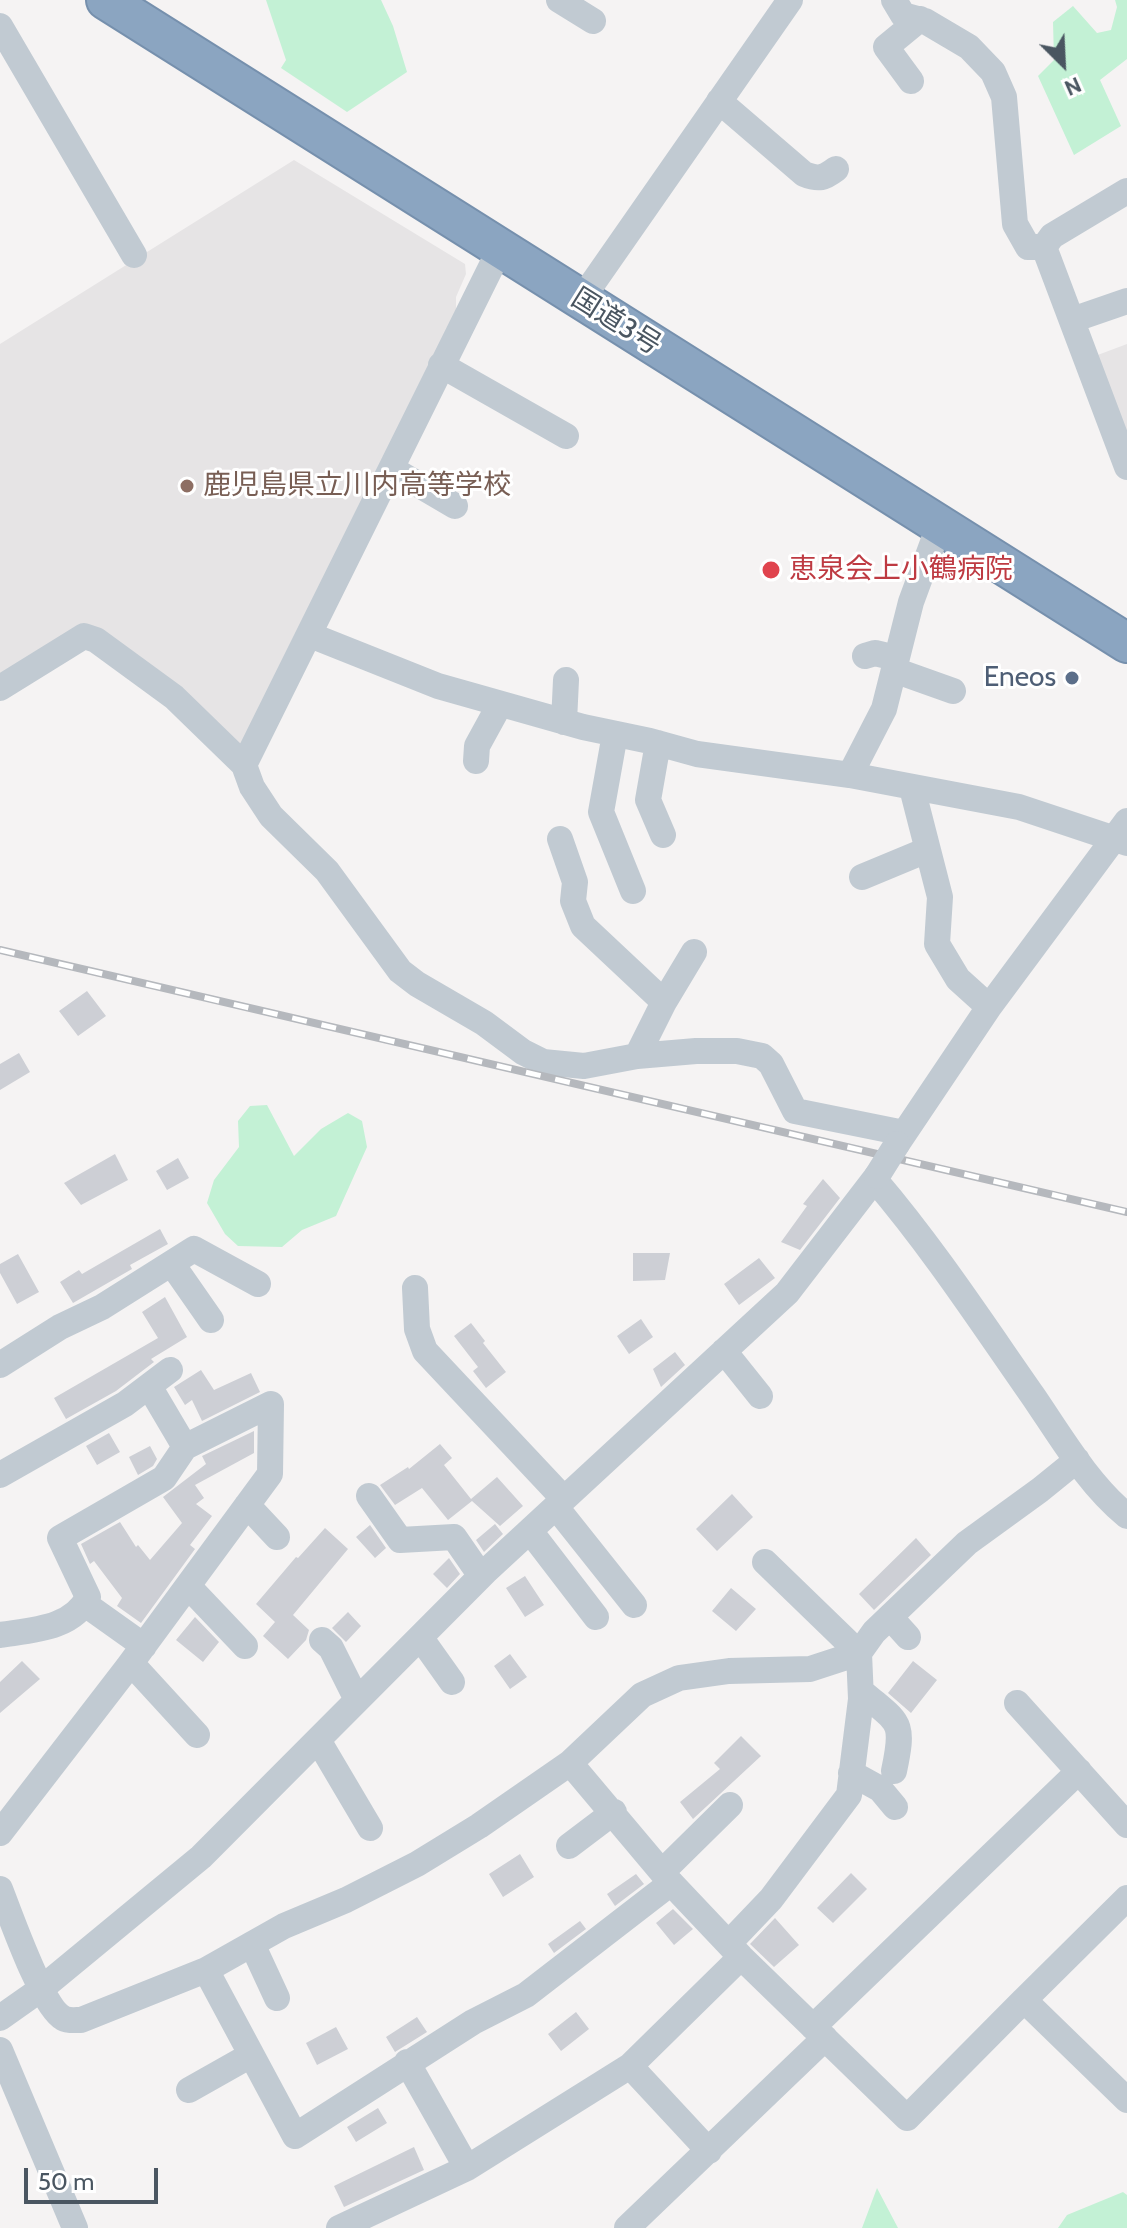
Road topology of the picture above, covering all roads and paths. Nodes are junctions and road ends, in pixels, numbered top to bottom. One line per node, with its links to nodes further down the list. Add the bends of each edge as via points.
1 (106, 0): 11 (highway, 国道3号)
2 (559, 0): 5 (street)
3 (790, 0): 8 (street)
4 (912, 9): 7 (street, via 886,47); 12 (street, via 969,47 993,72 1004,97 1015,224 1028,247)
5 (593, 21)
6 (0, 26): 13 (street)
7 (911, 81)
8 (719, 101): 9 (street, via 804,174 825,178); 14 (street)
9 (836, 169)
10 (1127, 191): 12 (street, via 1052,236)
11 (501, 247): 14 (highway, 国道3号); 17 (street)
12 (1044, 247): 16 (street)
13 (134, 255)
14 (581, 300): 22 (highway, 国道3号)
15 (1127, 301): 16 (street)
16 (1072, 320): 19 (street)
17 (441, 365): 18 (street); 20 (street)
18 (566, 436)
19 (1127, 467)
20 (392, 469): 21 (street); 23 (street)
21 (455, 506)
22 (939, 526): 24 (highway, 国道3号); 26 (street)
23 (310, 635): 30 (street, via 438,686); 35 (street)
24 (1127, 643)
25 (865, 656): 26 (street, via 875,653)
26 (895, 664): 29 (street); 36 (street, via 884,709)
27 (566, 680): 31 (street)
28 (0, 688): 35 (street, via 84,636 174,697)
29 (953, 691)
30 (500, 704): 31 (street); 34 (street, via 477,746)
31 (564, 722): 32 (street)
32 (615, 734): 33 (street); 43 (street, via 601,812)
33 (658, 743): 36 (street, via 697,754); 39 (street, via 648,800)
34 (476, 761)
35 (244, 765): 47 (street, via 271,816 327,871 400,971 417,984 543,1062 584,1066)
36 (850, 775): 37 (street)
37 (912, 788): 38 (street, via 1019,807); 41 (street)
38 (1123, 834): 46 (street)
39 (663, 835)
40 (560, 839): 45 (street, via 583,926)
41 (927, 850): 42 (street); 46 (street, via 940,897 937,944 958,979)
42 (862, 877)
43 (633, 891)
44 (694, 952): 45 (street)
45 (664, 1002): 47 (street)
46 (989, 1007): 48 (street)
47 (637, 1056): 48 (street, via 696,1051 762,1056 795,1111)
48 (900, 1139): 49 (street, bridge)
49 (876, 1178): 54 (street, via 787,1293); 60 (street)
50 (172, 1264): 51 (street, via 194,1249); 53 (street); 55 (street)
51 (258, 1284)
52 (415, 1288): 63 (street, via 417,1329 425,1351)
53 (211, 1320)
54 (724, 1351): 58 (street); 63 (street)
55 (0, 1365)
56 (170, 1370): 57 (street)
57 (149, 1386): 59 (street); 61 (street)
58 (760, 1396)
59 (185, 1447): 64 (street, via 271,1404 270,1474); 71 (street, via 164,1478 60,1538 88,1597)
60 (1077, 1460): 65 (street); 74 (street, via 967,1543)
61 (0, 1475)
62 (369, 1496): 69 (street, via 400,1546 454,1537)
63 (560, 1503): 66 (street); 72 (street)
64 (247, 1505): 67 (street); 70 (street)
65 (1127, 1516)
66 (530, 1531): 69 (street); 73 (street)
67 (277, 1537)
68 (765, 1562): 80 (street)
69 (481, 1576): 76 (street)
70 (188, 1586): 79 (street); 81 (street)
71 (85, 1604): 75 (street, via 52,1627); 81 (street)
72 (634, 1605)
73 (596, 1617)
74 (890, 1617): 77 (street); 80 (street)
75 (0, 1635)
76 (420, 1637): 82 (street); 84 (street)
77 (908, 1637)
78 (322, 1640): 84 (street)
79 (245, 1646)
80 (859, 1653): 83 (street); 88 (street, via 810,1669 679,1678 642,1695)
81 (137, 1654): 86 (street); 97 (street)
82 (452, 1682)
83 (861, 1691): 89 (street, via 895,1721 902,1736); 91 (street)
84 (357, 1700): 87 (street)
85 (1017, 1703): 90 (street)
86 (197, 1735)
87 (318, 1740): 96 (street); 105 (street, via 201,1857)
88 (570, 1763): 94 (street); 102 (street, via 417,1864)
89 (894, 1771)
90 (1079, 1771): 95 (street); 109 (street)
91 (851, 1773): 93 (street, via 880,1789); 103 (street, via 849,1795)
92 (730, 1805): 99 (street)
93 (895, 1807)
94 (614, 1812): 98 (street); 99 (street)
95 (1127, 1825)
96 (370, 1828)
97 (0, 1833)
98 (569, 1846)
99 (667, 1877): 103 (street); 112 (street, via 526,1995)
100 (0, 1889): 105 (street)
101 (1127, 1898): 107 (street)
102 (252, 1944): 104 (street); 106 (street)
103 (735, 1950): 109 (street); 113 (street)
104 (206, 1970): 105 (street, via 81,2020 58,2015); 111 (street)
105 (41, 1989): 108 (street)
106 (277, 1998)
107 (1024, 2000): 109 (street, via 907,2118); 114 (street)
108 (0, 2018)
109 (819, 2033): 116 (street)
110 (0, 2050): 118 (street)
111 (251, 2055): 112 (street, via 295,2136); 115 (street)
112 (407, 2062): 117 (street)
113 (630, 2066): 116 (street); 117 (street)
114 (1123, 2089)
115 (189, 2090)
116 (709, 2151): 120 (street)
117 (467, 2168): 119 (street)
118 (75, 2228)
119 (339, 2228)
120 (627, 2228)

